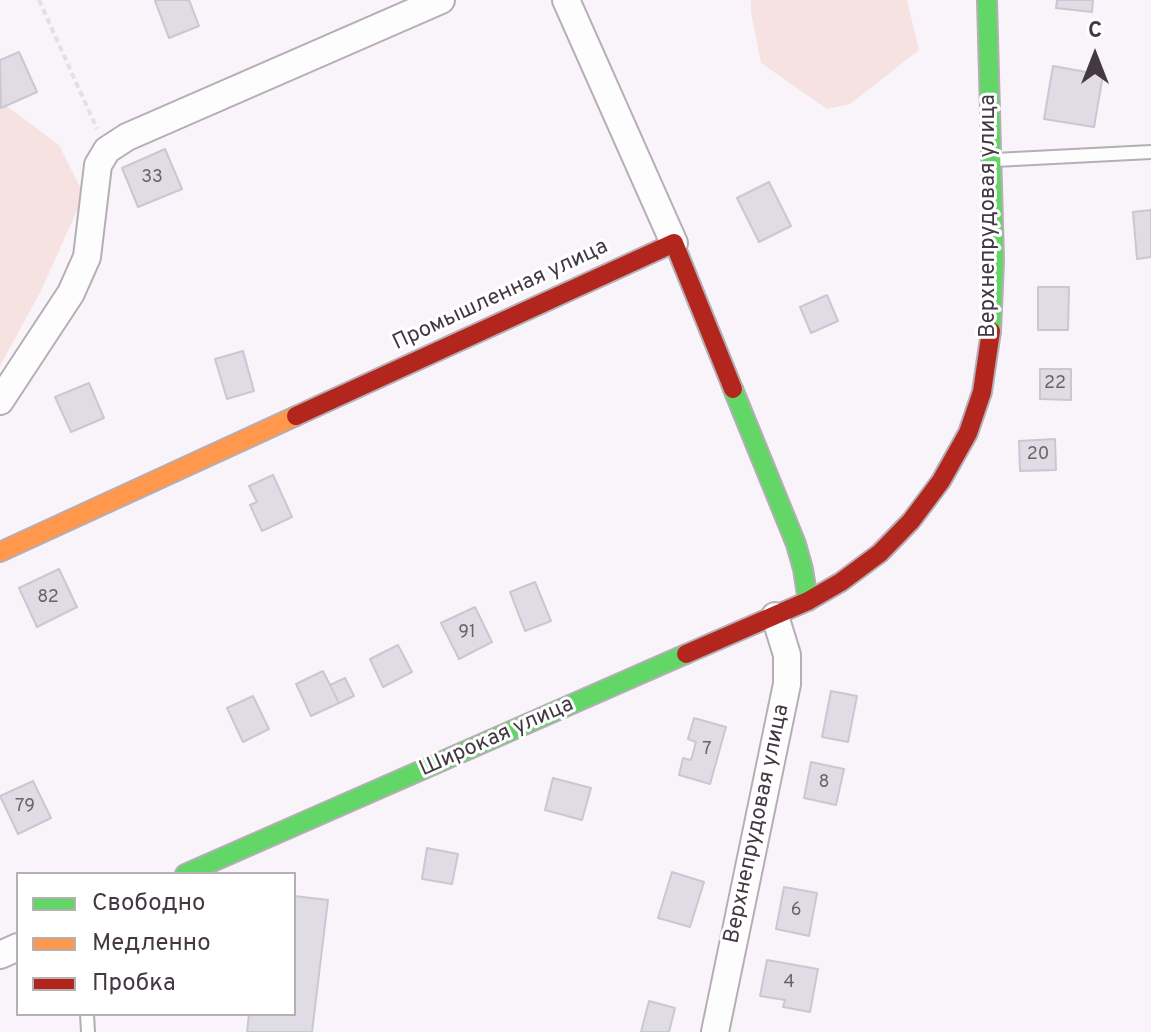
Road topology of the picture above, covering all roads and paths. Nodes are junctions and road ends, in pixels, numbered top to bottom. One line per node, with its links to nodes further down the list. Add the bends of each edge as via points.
1 (39, 0): 5 (path)
2 (441, 0): 5 (street)
3 (566, 0): 8 (street)
4 (987, 0): 7 (street, Верхнепрудовая улица)
5 (107, 150): 9 (street, via 98,165 87,257 71,293)
6 (1151, 152): 7 (lane)
7 (992, 161): 11 (street, Верхнепрудовая улица, via 991,341 968,433 911,521 880,553)
8 (674, 243): 10 (street, Промышленная улица); 11 (street, via 796,544)
9 (0, 401)
10 (0, 552)
11 (808, 601): 12 (street, Широкая улица)
12 (775, 616): 13 (street, Широкая улица); 14 (street, Верхнепрудовая улица, via 787,655 787,684)
13 (190, 872)
14 (715, 1032)

